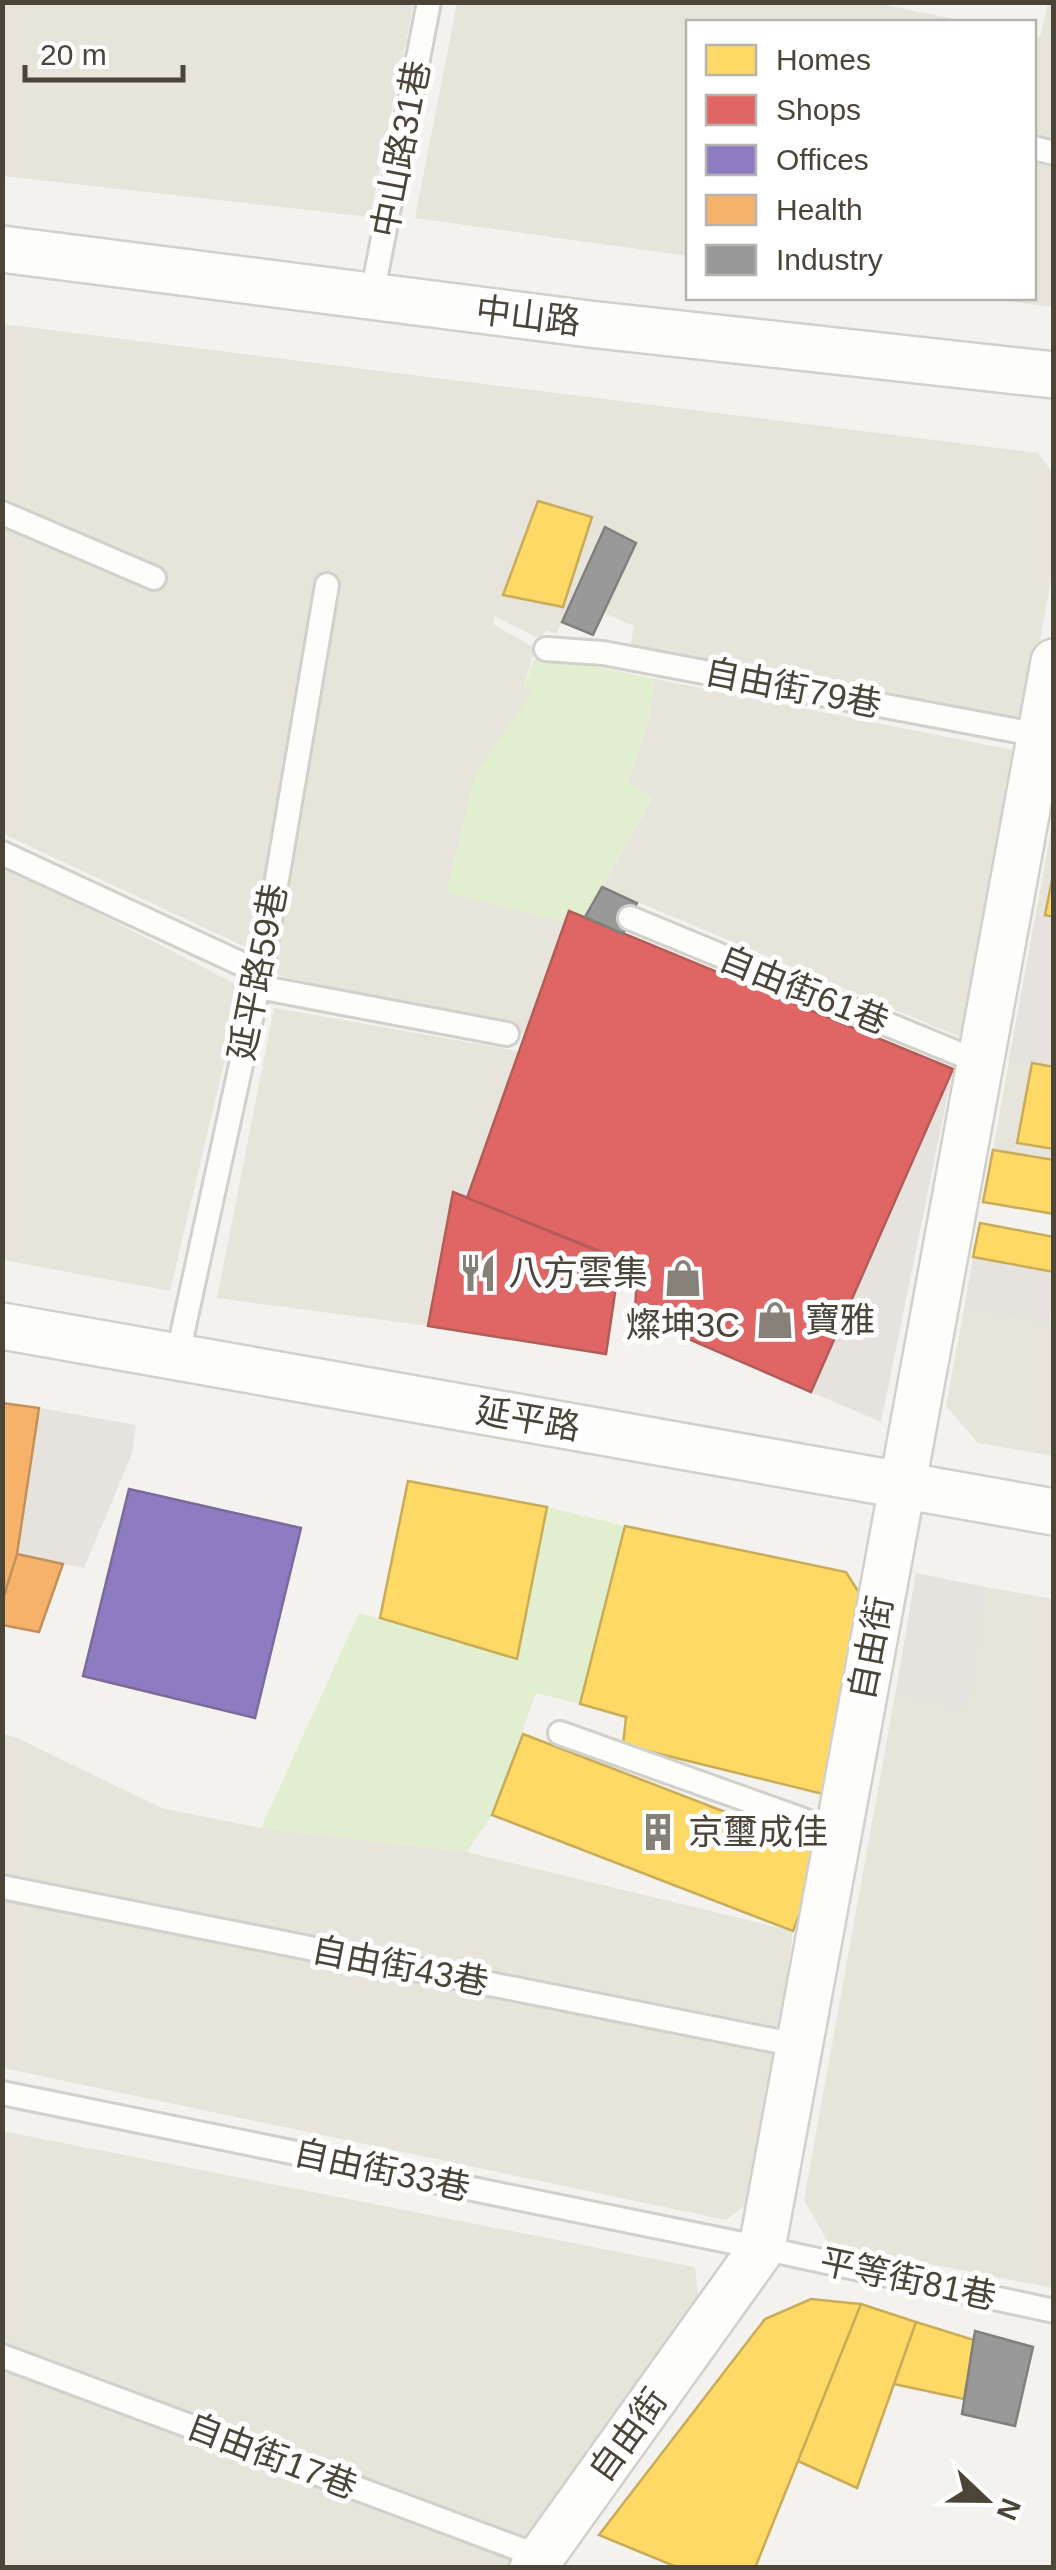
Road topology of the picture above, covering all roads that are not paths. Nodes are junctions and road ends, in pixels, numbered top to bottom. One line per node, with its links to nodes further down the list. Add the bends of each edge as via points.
1 (429, 2): 3 (lane, 中山路31巷)
2 (2, 248): 3 (street, 中山路)
3 (372, 295): 4 (street, 中山路)
4 (1054, 375)
5 (2, 513): 6 (lane)
6 (154, 578)
7 (327, 585): 13 (lane, 延平路59巷)
8 (546, 648): 10 (lane, 自由街79巷, via 603,653)
9 (1054, 662): 10 (street, 自由街)
10 (1041, 763): 15 (street, 自由街)
11 (2, 853): 13 (lane)
12 (630, 918): 15 (lane, 自由街61巷)
13 (259, 980): 14 (lane); 17 (lane, 延平路59巷)
14 (507, 1034)
15 (979, 1062): 18 (street, 自由街)
16 (2, 1326): 17 (street, 延平路)
17 (176, 1358): 18 (street, 延平路)
18 (902, 1484): 19 (street, 延平路); 21 (street, 自由街)
19 (1054, 1512)
20 (560, 1734): 21 (lane)
21 (837, 1832): 23 (street, 自由街)
22 (2, 1887): 23 (lane, 自由街43巷)
23 (797, 2045): 25 (street, 自由街)
24 (2, 2092): 25 (lane, 自由街33巷)
25 (762, 2248): 26 (lane, 平等街81巷); 28 (street, 自由街)
26 (1054, 2311)
27 (2, 2356): 28 (lane, 自由街17巷)
28 (537, 2562)

